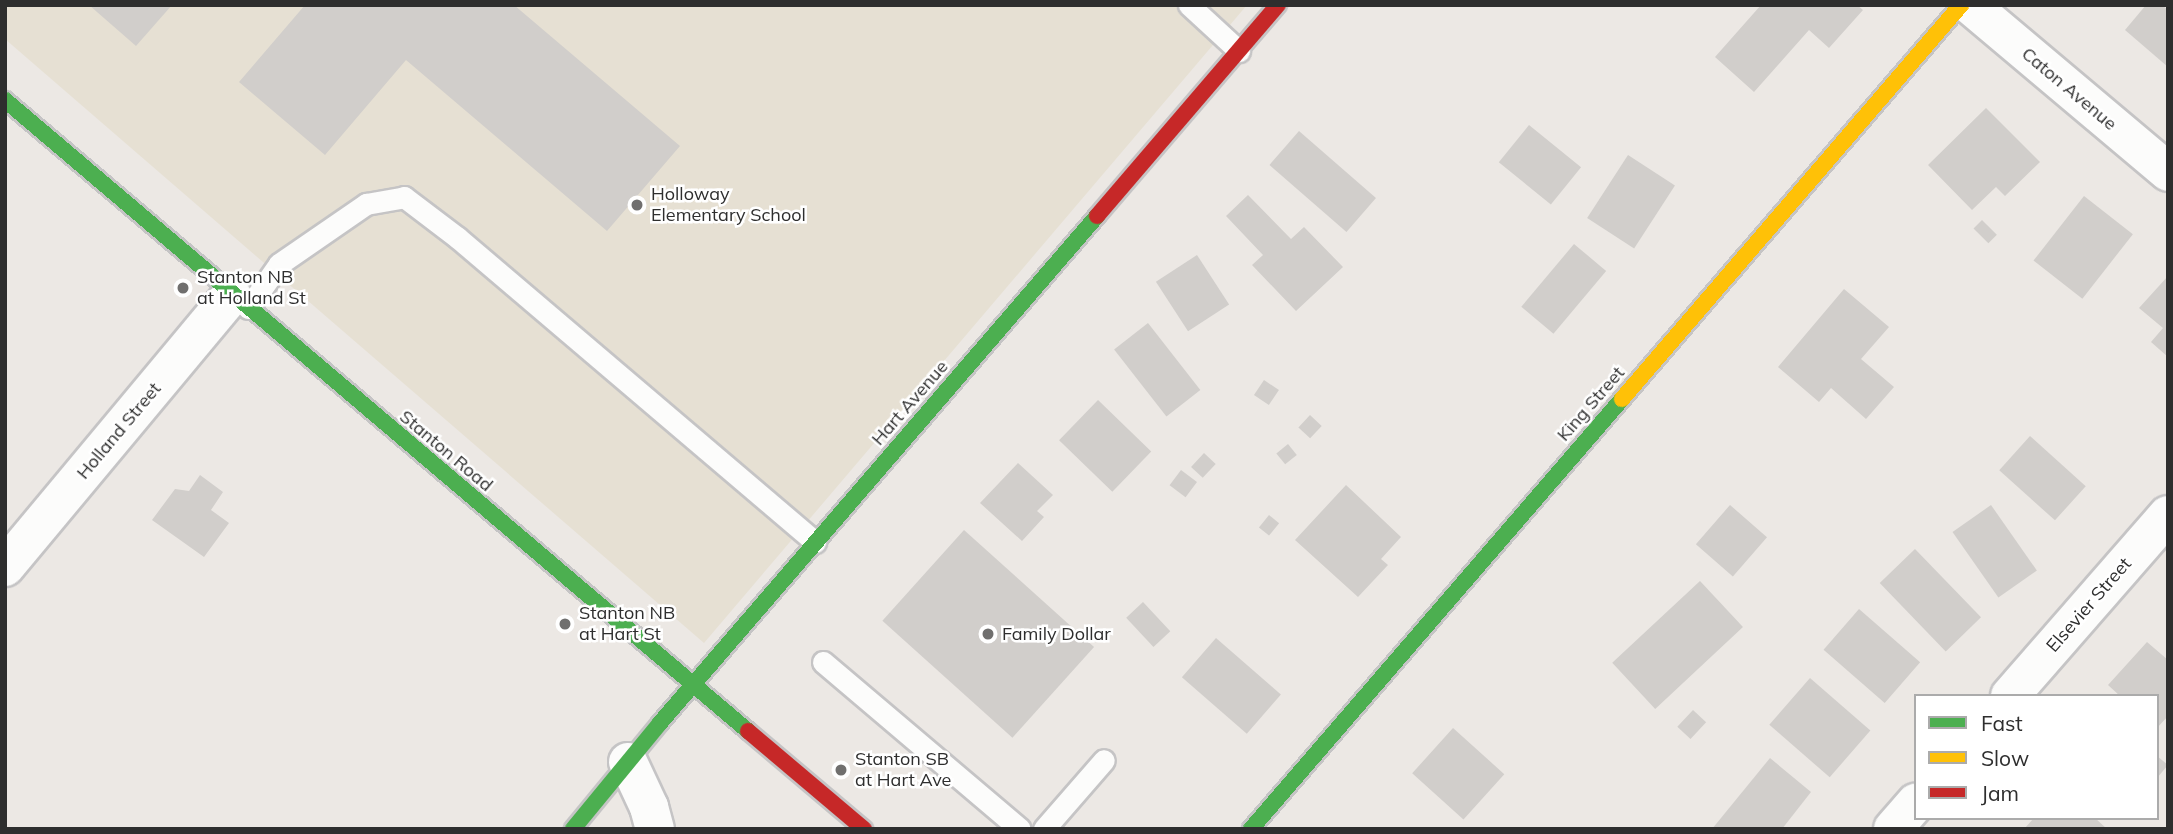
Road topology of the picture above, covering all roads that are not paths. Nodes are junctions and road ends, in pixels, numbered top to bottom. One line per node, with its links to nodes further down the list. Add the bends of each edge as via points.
1 (1189, 5): 5 (lane)
2 (1278, 5): 5 (street, Hart Avenue)
3 (1961, 5): 23 (street, King Street)
4 (1970, 5): 7 (street, Caton Avenue)
5 (1239, 51): 10 (street, Hart Avenue)
6 (5, 100): 8 (street, Stanton Road)
7 (2168, 172)
8 (240, 301): 10 (lane, via 279,264 366,204 404,197 458,237); 11 (street, Holland Street); 13 (street, Stanton Road)
9 (2168, 515): 14 (street, Elsevier Street)
10 (816, 542): 13 (street, Hart Avenue)
11 (5, 567)
12 (823, 662): 21 (lane)
13 (694, 686): 16 (street, Hart Avenue); 20 (street, Stanton Road)
14 (2012, 694)
15 (1104, 760): 22 (lane)
16 (628, 762): 18 (street, Hart Avenue); 19 (street)
17 (1914, 805): 24 (street)
18 (573, 829)
19 (655, 829)
20 (864, 829)
21 (1020, 829)
22 (1044, 829)
23 (1251, 829)
24 (1893, 829)

